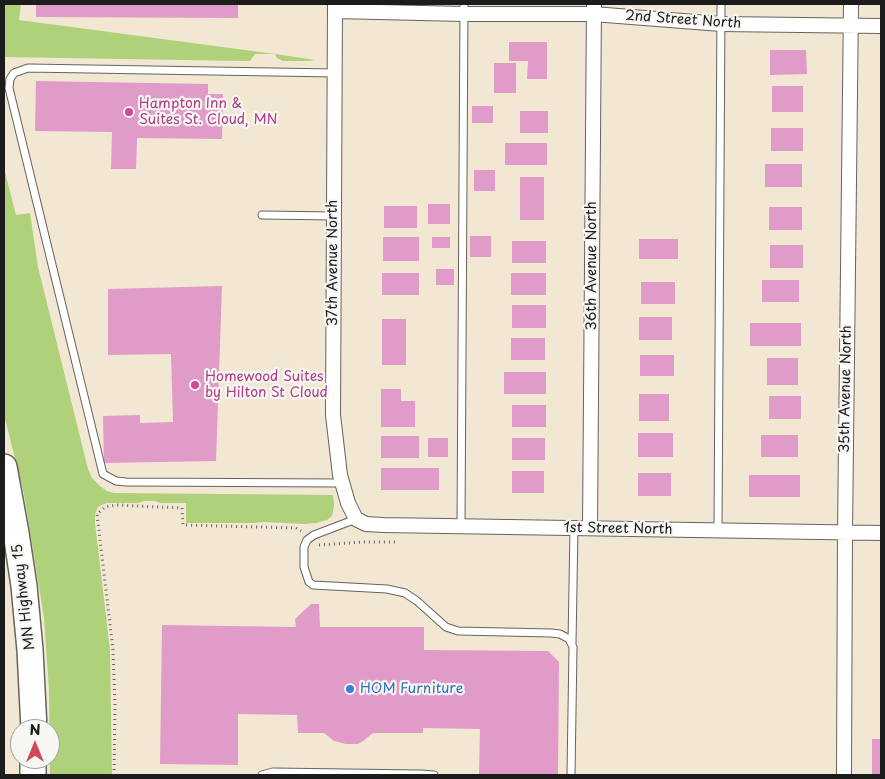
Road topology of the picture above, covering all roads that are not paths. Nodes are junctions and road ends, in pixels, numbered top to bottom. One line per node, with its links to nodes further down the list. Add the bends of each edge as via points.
1 (721, 4): 6 (lane)
2 (851, 4): 7 (street, 35th Avenue North)
3 (335, 8): 4 (street, 2nd Street North); 9 (street, 37th Avenue North)
4 (464, 9): 5 (street, 2nd Street North); 15 (lane)
5 (594, 9): 6 (street, 2nd Street North); 17 (street, 36th Avenue North)
6 (721, 24): 7 (street, 2nd Street North); 18 (lane)
7 (851, 25): 8 (street, 2nd Street North); 19 (street, 35th Avenue North)
8 (881, 26)
9 (335, 73): 11 (street, 37th Avenue North); 13 (lane, via 28,68 14,73 9,88 103,474 126,482)
10 (262, 215): 11 (lane)
11 (334, 216): 13 (street, 37th Avenue North, via 333,415)
12 (4, 467): 22 (highway, MN Highway 15, via 24,586)
13 (342, 483): 14 (street, 37th Avenue North)
14 (356, 519): 15 (street, 1st Street North, via 366,524); 21 (lane, via 309,538 304,547 304,566 313,585 405,593 446,627 458,631 551,633 565,636)
15 (461, 526): 16 (street, 1st Street North)
16 (574, 528): 17 (street, 1st Street North); 21 (lane)
17 (590, 528): 18 (street, 1st Street North)
18 (718, 530): 19 (street, 1st Street North)
19 (845, 532): 20 (street, 1st Street North); 26 (street, 35th Avenue North)
20 (881, 533)
21 (572, 643): 25 (lane)
22 (33, 719)
23 (262, 775): 24 (lane, via 290,772)
24 (434, 775)
25 (571, 775)
26 (844, 775)

